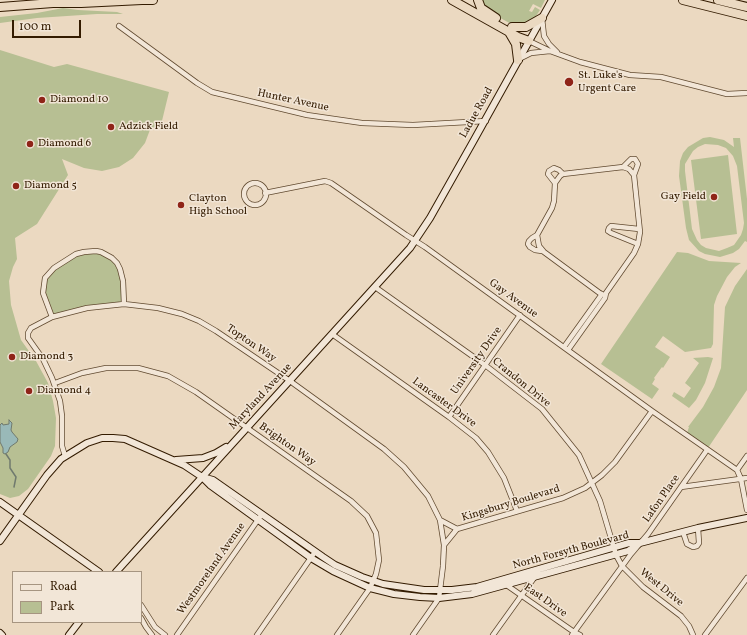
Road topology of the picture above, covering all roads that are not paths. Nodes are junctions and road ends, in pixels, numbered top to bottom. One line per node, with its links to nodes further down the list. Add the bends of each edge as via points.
1 (137, 0): 2 (highway)
2 (142, 0): 3 (highway); 9 (highway)
3 (153, 0)
4 (452, 0): 14 (highway)
5 (478, 0): 14 (highway, via 485,12)
6 (552, 0): 12 (main road, Ladue Road)
7 (683, 0): 11 (highway)
8 (718, 0): 10 (highway)
9 (0, 7)
10 (747, 7)
11 (747, 16)
12 (542, 18): 14 (highway, via 526,27); 15 (main road, Ladue Road); 17 (street, via 546,39)
13 (119, 26): 20 (street, Hunter Avenue, via 212,92 307,115 362,123 413,125)
14 (510, 29): 15 (highway, via 520,32); 18 (highway, via 516,44)
15 (529, 41): 16 (street); 18 (main road, Ladue Road)
16 (550, 51): 17 (street); 18 (street, via 532,53)
17 (560, 54): 19 (street, via 630,75 662,78 727,94)
18 (518, 60): 20 (main road, Ladue Road)
19 (747, 93)
20 (486, 121): 28 (main road, Ladue Road)
21 (623, 167): 22 (street); 23 (street); 23 (street, via 631,159 635,159 638,164)
22 (562, 174): 24 (street); 24 (street, via 554,168 549,171 548,174)
23 (634, 175): 26 (street)
24 (556, 183): 27 (street, via 552,208)
25 (266, 193): 25 (street, Gay Avenue, via 256,184 249,185 244,194 247,202 256,205 263,201); 28 (street, Gay Avenue, via 331,182)
26 (639, 229): 29 (street); 29 (street, via 611,226 608,228 611,233)
27 (537, 236): 30 (street); 30 (street, via 528,244 535,250)
28 (417, 238): 31 (main road, Maryland Avenue); 34 (street, Gay Avenue)
29 (638, 244): 32 (street)
30 (542, 250): 32 (street)
31 (375, 287): 36 (main road, Maryland Avenue); 38 (street, Crandon Drive)
32 (603, 294): 37 (street, via 605,298 597,305)
33 (124, 304): 35 (street, Topton Way, via 87,308); 35 (street, via 123,281 117,263 101,252 84,252 54,268 45,278 43,293); 39 (street, Topton Way, via 158,308 199,321)
34 (520, 315): 37 (street, Gay Avenue); 38 (street, University Drive)
35 (52, 318): 40 (street, Topton Way, via 33,326 28,338 43,359)
36 (332, 334): 39 (main road, Maryland Avenue); 42 (street, Lancaster Drive)
37 (566, 348): 41 (street, Gay Avenue)
38 (485, 365): 42 (street, University Drive); 53 (street, Crandon Drive, via 542,409 580,455)
39 (290, 381): 43 (main road, Maryland Avenue); 61 (street, Topton Way, via 389,454 428,496)
40 (55, 383): 43 (street, Brighton Way, via 82,372 106,368 138,368 168,376 196,392); 46 (street, via 60,401 62,446)
41 (652, 412): 45 (street, Gay Avenue); 53 (street, Kingsbury Boulevard, via 615,462)
42 (449, 417): 57 (street, Lancaster Drive, via 476,438 488,452 504,478)
43 (246, 428): 44 (main road, Maryland Avenue); 77 (street, Brighton Way, via 367,516 376,533 379,552 378,568)
44 (234, 442): 48 (main road, via 203,458); 50 (main road, Maryland Avenue)
45 (707, 450): 49 (street, Gay Avenue); 54 (street, Lafon Place)
46 (65, 456): 48 (main road, North Forsyth Boulevard, via 87,443 102,438 113,438 125,439); 58 (main road, North Forsyth Boulevard, via 56,463)
47 (747, 456): 49 (street)
48 (170, 459): 50 (main road, North Forsyth Boulevard)
49 (737, 470): 51 (street)
50 (202, 477): 59 (main road, North Forsyth Boulevard, via 210,486); 73 (main road, Maryland Avenue)
51 (741, 478): 52 (street); 54 (street); 56 (street)
52 (747, 478)
53 (592, 483): 57 (street, Kingsbury Boulevard, via 563,498); 68 (street, Crandon Drive)
54 (681, 488): 66 (street, Lafon Place)
55 (0, 502): 58 (main road)
56 (747, 510)
57 (516, 512): 63 (street, Kingsbury Boulevard)
58 (18, 515): 65 (main road, North Forsyth Boulevard); 72 (main road)
59 (260, 517): 69 (main road, North Forsyth Boulevard); 90 (street, Westmoreland Avenue)
60 (747, 518): 62 (main road)
61 (440, 520): 63 (street); 67 (street, Topton Way)
62 (698, 528): 64 (main road); 64 (street, via 697,546 687,544)
63 (457, 529): 67 (street, Kingsbury Boulevard)
64 (683, 532): 66 (main road)
65 (0, 542)
66 (640, 543): 68 (main road, North Forsyth Boulevard); 70 (main road, North Forsyth Boulevard); 71 (street, Lafon Place)
67 (444, 546): 80 (street)
68 (614, 547): 70 (street, Crandon Drive); 76 (main road, North Forsyth Boulevard)
69 (313, 555): 77 (main road, North Forsyth Boulevard); 79 (main road, North Forsyth Boulevard, via 341,576); 91 (street)
70 (616, 555): 71 (street, West Drive); 74 (main road, North Forsyth Boulevard)
71 (622, 566): 86 (street, Lafon Place); 96 (street, West Drive, via 643,587 681,616)
72 (98, 571)
73 (117, 571)
74 (534, 578): 78 (main road, North Forsyth Boulevard); 81 (street)
75 (747, 578): 97 (street)
76 (500, 580): 78 (street, East Drive); 80 (main road, North Forsyth Boulevard, via 471,588)
77 (373, 581): 79 (street, Brighton Way); 80 (main road, North Forsyth Boulevard, via 405,588)
78 (507, 585): 81 (street, East Drive); 82 (main road, North Forsyth Boulevard, via 472,594)
79 (370, 588): 82 (main road, North Forsyth Boulevard, via 407,596); 92 (street, Brighton Way)
80 (440, 590): 82 (street)
81 (522, 596): 86 (street, East Drive); 94 (street)
82 (439, 598): 93 (street)
83 (142, 606): 89 (street, via 155,627)
84 (142, 620): 88 (street)
85 (78, 623): 87 (main road)
86 (573, 634): 95 (street, East Drive)
87 (69, 635)
88 (152, 635)
89 (165, 635)
90 (177, 635)
91 (257, 635)
92 (336, 635)
93 (413, 635)
94 (493, 635)
95 (580, 635)
96 (693, 635)
97 (705, 635)

